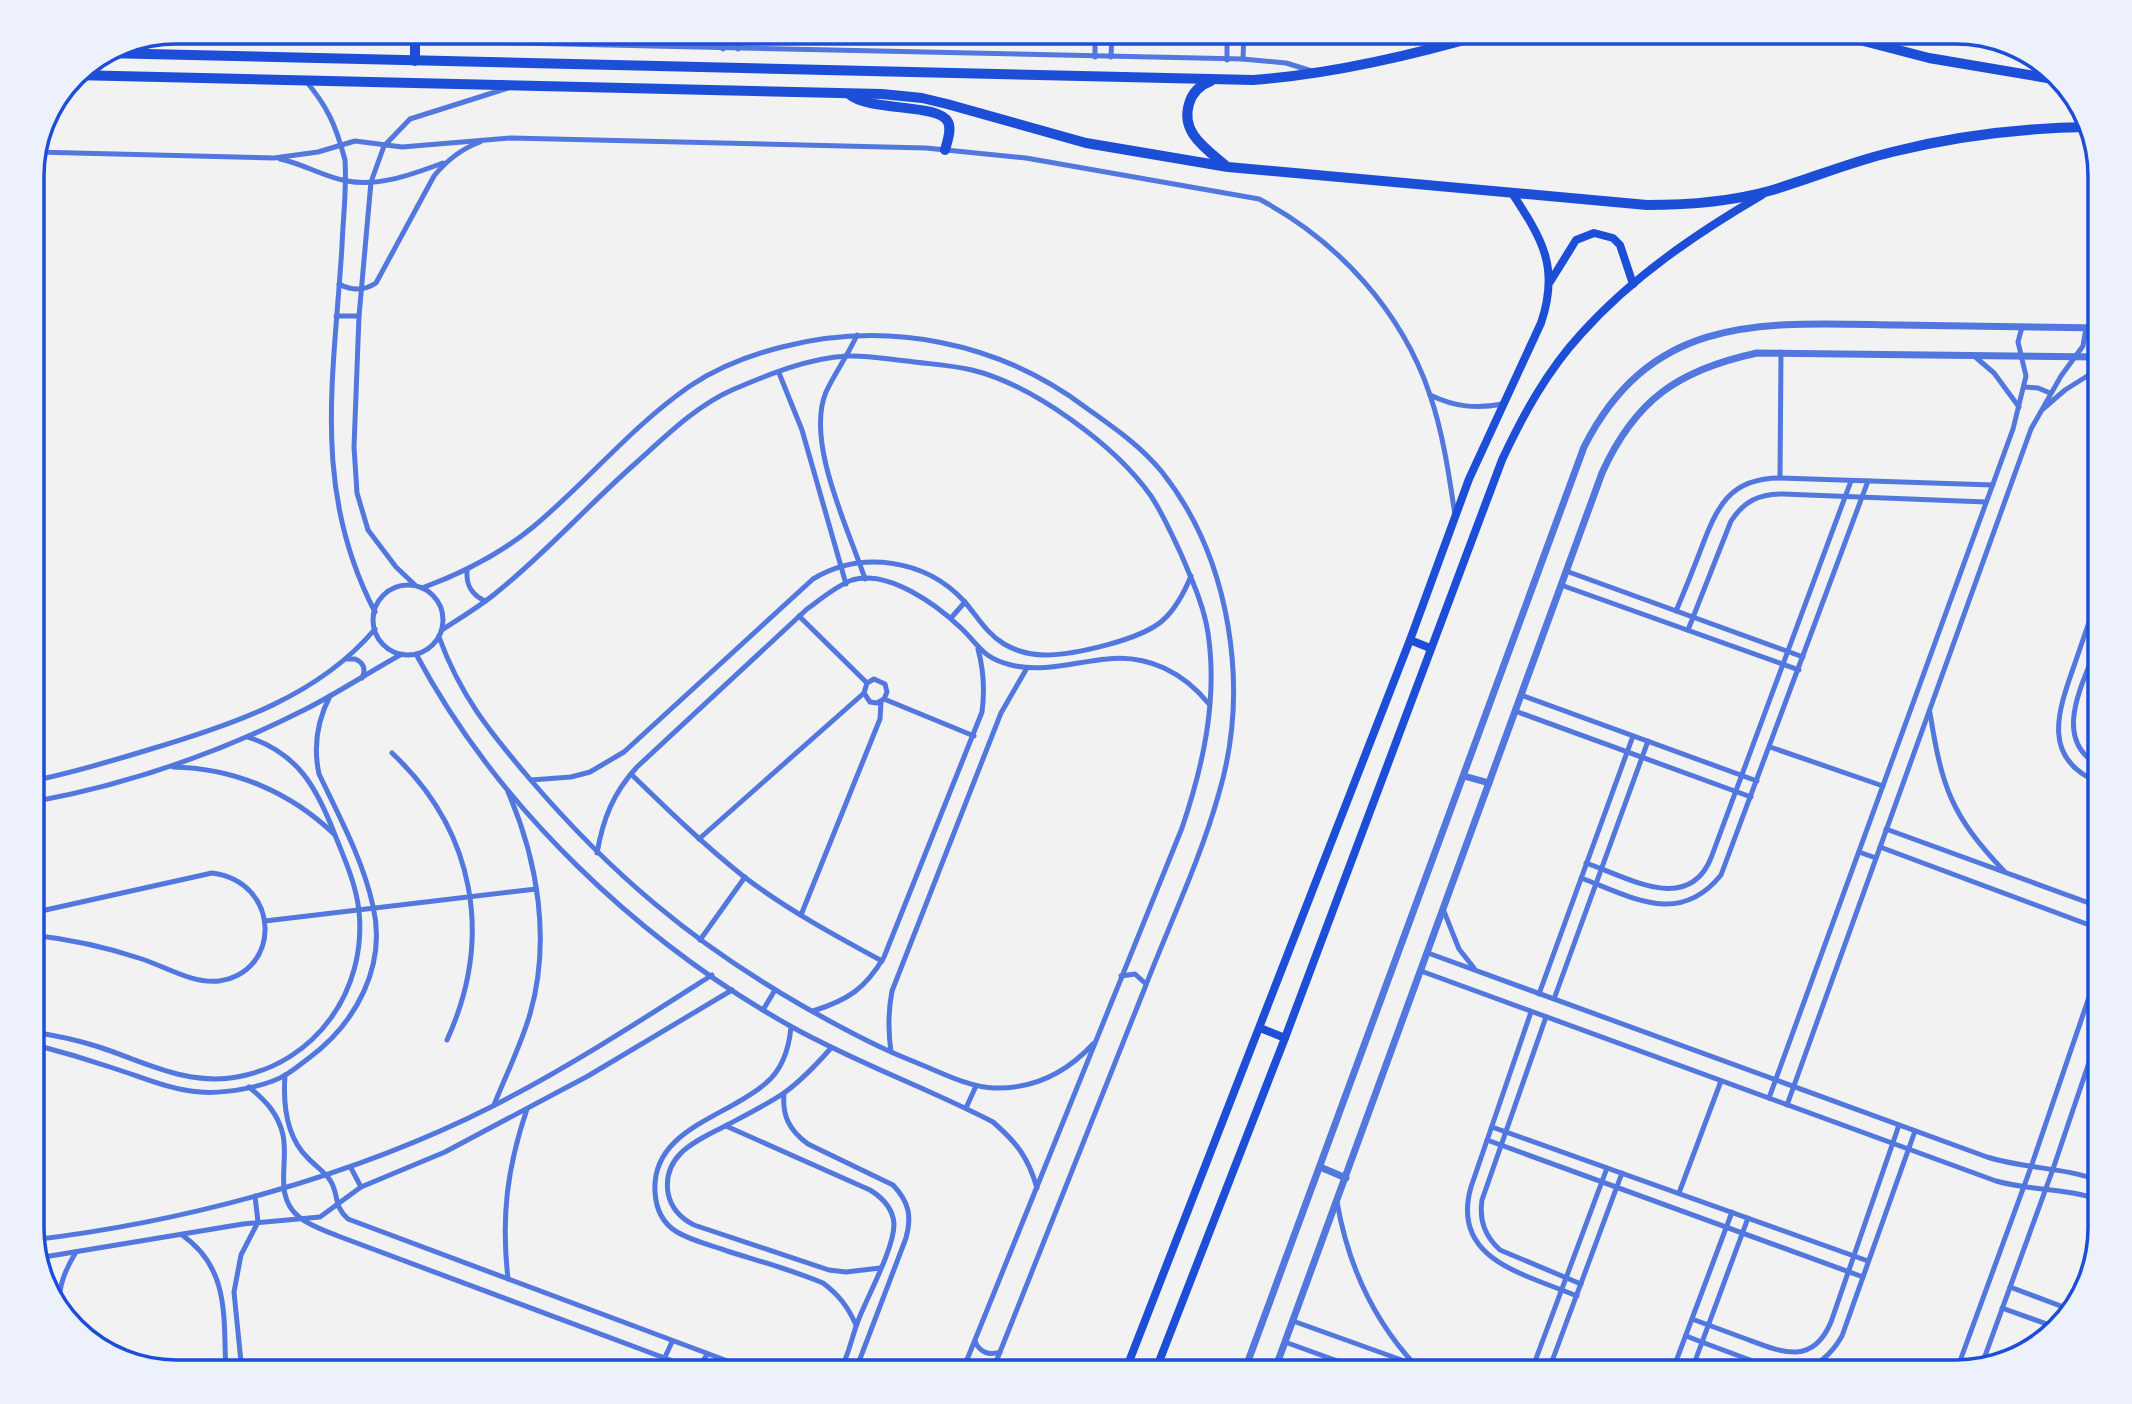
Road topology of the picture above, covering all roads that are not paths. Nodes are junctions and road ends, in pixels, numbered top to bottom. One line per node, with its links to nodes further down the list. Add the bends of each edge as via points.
1 (415, 44): 18 (highway)
2 (530, 44): 11 (street)
3 (724, 44): 11 (street)
4 (739, 44): 12 (street)
5 (1095, 44): 14 (street)
6 (1112, 44): 15 (street)
7 (1227, 44): 17 (street)
8 (1244, 44): 16 (street)
9 (1451, 44): 19 (highway)
10 (1872, 44): 21 (highway)
11 (723, 49): 12 (street)
12 (738, 49): 14 (street)
13 (126, 54): 18 (highway)
14 (1095, 57): 15 (street)
15 (1111, 57): 17 (street)
16 (1243, 59): 17 (street); 19 (street, via 1286,63)
17 (1227, 60)
18 (415, 61): 22 (highway)
19 (1315, 72): 22 (highway, via 1253,80)
20 (90, 75): 23 (highway)
21 (2045, 78)
22 (1214, 79): 34 (highway, via 1190,99 1187,120 1195,138)
23 (305, 80): 24 (highway); 28 (street, via 323,100)
24 (519, 85): 25 (highway); 29 (street, via 410,119)
25 (849, 93): 30 (highway, via 863,103 943,117 949,128); 34 (highway, via 922,98 1086,144)
26 (2079, 127): 37 (highway, via 1997,132 1943,141 1877,156)
27 (497, 138): 29 (street); 30 (street); 33 (street, via 469,146)
28 (341, 145): 29 (street, via 363,141); 32 (street); 35 (street)
29 (384, 146): 36 (street)
30 (945, 150): 58 (street, via 1026,158 1231,192 1285,212 1362,278 1394,320)
31 (46, 152): 32 (street)
32 (274, 158): 35 (street)
33 (445, 162): 36 (street); 42 (street, via 380,278)
34 (1228, 167): 38 (highway)
35 (345, 181): 36 (street); 40 (street)
36 (372, 181): 42 (street)
37 (1769, 191): 38 (highway, via 1682,205 1623,205); 41 (main road, via 1676,250)
38 (1512, 193): 39 (main road, via 1544,245)
39 (1550, 283): 41 (main road, via 1576,240 1594,233 1620,245); 59 (main road, via 1541,323)
40 (339, 284): 42 (street); 43 (street)
41 (1633, 284): 95 (main road, via 1580,334 1529,407 1503,460)
42 (360, 289): 44 (street)
43 (336, 316): 44 (street); 84 (street, via 333,479 346,546)
44 (359, 316): 80 (street, via 354,447 360,508 380,547)
45 (2022, 327): 46 (street); 51 (street, via 2018,342); 131 (street, via 1757,326 1700,338 1652,363 1612,400 1584,447)
46 (2086, 328): 52 (street, via 2086,340)
47 (858, 335): 50 (street); 72 (street, via 799,343 713,373 649,420 533,527); 173 (street, via 952,344 1032,372 1070,395 1149,458 1198,529 1228,631 1231,735 1219,796)
48 (1781, 352): 49 (street); 62 (street); 73 (street, via 1732,358 1686,376 1634,416 1615,443)
49 (1973, 355): 51 (street); 60 (street, via 1994,373)
50 (847, 356): 54 (street); 70 (street, via 826,393 821,431 836,505); 74 (street, via 974,370 1041,401 1082,428 1132,473 1152,498)
51 (2023, 356): 52 (street); 56 (street)
52 (2076, 356): 53 (street); 57 (street)
53 (2088, 356)
54 (779, 373): 71 (street, via 802,430); 81 (street, via 730,391 681,424)
55 (2088, 376): 61 (street)
56 (2025, 387): 57 (street); 60 (street)
57 (2050, 393): 61 (street)
58 (1430, 395): 59 (street, via 1466,407); 69 (street)
59 (1503, 404): 69 (main road)
60 (2019, 408): 65 (street)
61 (2040, 411): 117 (street)
62 (1780, 478): 63 (street); 83 (street, via 1754,481 1723,502)
63 (1851, 481): 64 (street); 66 (street)
64 (1868, 481): 65 (street); 67 (street)
65 (1993, 485): 68 (street)
66 (1844, 496): 67 (street); 75 (street); 86 (street, via 1769,494 1747,503 1726,532)
67 (1862, 497): 68 (street); 77 (street)
68 (1986, 502): 138 (street)
69 (1456, 518): 94 (main road)
70 (859, 562): 71 (street); 76 (street); 82 (street, via 917,569)
71 (840, 566): 78 (street); 134 (street, via 813,579 659,722 608,763 571,777)
72 (467, 571): 80 (street); 81 (street, via 472,593)
73 (1566, 571): 79 (street); 83 (street)
74 (1191, 576): 98 (street, via 1174,608 1148,631); 116 (street, via 1209,634)
75 (1815, 577): 77 (street); 88 (street)
76 (865, 579): 78 (street); 87 (street, via 915,593)
77 (1831, 583): 89 (street)
78 (846, 584): 85 (street)
79 (1561, 585): 92 (street); 112 (street)
80 (419, 587): 84 (street, via 389,591); 93 (street, via 438,602 443,615)
81 (485, 601): 93 (street)
82 (965, 602): 87 (street); 98 (street, via 988,633 1005,645 1035,654)
83 (1676, 611): 86 (street)
84 (375, 612): 91 (street)
85 (799, 616): 109 (street); 129 (street)
86 (1693, 617): 92 (street); 97 (street)
87 (951, 618): 96 (street)
88 (1798, 621): 89 (street); 97 (street)
89 (1815, 626): 101 (street)
90 (2088, 627): 132 (street, via 2058,724 2070,763)
91 (375, 629): 99 (street, via 385,645); 102 (street)
92 (1688, 631): 103 (street)
93 (440, 633): 100 (street, via 429,648); 134 (street, via 463,693)
94 (1410, 640): 95 (main road); 184 (main road)
95 (1430, 648): 186 (main road)
96 (978, 649): 105 (street, via 1010,665); 119 (street, via 985,691)
97 (1787, 651): 101 (street); 103 (street)
98 (1066, 652): 104 (street)
99 (402, 654): 100 (street); 108 (street)
100 (416, 654): 137 (street, via 460,728)
101 (1803, 657): 106 (street)
102 (346, 660): 108 (street, via 360,661); 133 (street, via 292,695 232,722)
103 (1783, 664): 106 (street); 111 (street)
104 (1067, 665): 105 (street); 116 (street, via 1121,658 1150,662 1183,679)
105 (1027, 667): 191 (street, via 1001,713 892,991 888,1010)
106 (1799, 670): 114 (street)
107 (2088, 673): 127 (street, via 2072,726 2074,740)
108 (362, 678): 113 (street)
109 (867, 683): 110 (street); 115 (street, via 878,679 885,684)
110 (863, 693): 115 (street, via 870,702); 144 (street)
111 (1772, 693): 114 (street); 130 (street)
112 (1521, 695): 118 (street); 120 (street)
113 (330, 696): 121 (street); 158 (street, via 317,729 319,774 353,847)
114 (1788, 699): 123 (street)
115 (882, 700): 119 (street); 162 (street, via 876,728)
116 (1210, 705): 172 (street, via 1198,781)
117 (1930, 709): 142 (street); 151 (street, via 1937,760 1953,804 1978,843)
118 (1515, 711): 125 (street); 136 (street)
119 (974, 736): 168 (street)
120 (1633, 736): 122 (street); 125 (street)
121 (248, 737): 128 (street); 143 (street, via 277,749 303,772)
122 (1648, 741): 126 (street); 130 (street)
123 (1770, 747): 135 (street); 138 (street)
124 (392, 752): 156 (street, via 418,779 444,818 463,862)
125 (1627, 752): 126 (street); 149 (street)
126 (1642, 758): 139 (street); 150 (street)
127 (2088, 759)
128 (166, 767): 141 (street); 143 (street, via 234,775 258,784 296,803)
129 (631, 774): 144 (street); 147 (street, via 606,813)
130 (1741, 775): 135 (street); 139 (street)
131 (1464, 776): 136 (street); 214 (street)
132 (2088, 777)
133 (44, 778)
134 (531, 780): 147 (street)
135 (1757, 781): 140 (street)
136 (1489, 783): 159 (street)
137 (505, 786): 155 (street, via 521,823); 171 (street, via 610,897)
138 (1883, 786): 146 (street)
139 (1735, 792): 140 (street); 150 (street, via 1707,867 1687,886 1663,889)
140 (1751, 797): 154 (street, via 1721,875 1700,896 1657,905)
141 (44, 799)
142 (1886, 830): 145 (street); 151 (street)
143 (336, 836): 161 (street)
144 (699, 839): 152 (street)
145 (1880, 847): 148 (street); 164 (street)
146 (1859, 852): 148 (street); 194 (street)
147 (597, 853): 166 (street)
148 (1876, 858): 198 (street)
149 (1587, 863): 150 (street); 153 (street)
150 (1602, 868): 154 (street)
151 (2006, 873): 157 (street)
152 (745, 877): 162 (street); 166 (street)
153 (1581, 878): 154 (street); 176 (street)
154 (1596, 884): 177 (street)
155 (536, 889): 156 (street); 201 (street, via 538,965 530,1014)
156 (471, 898): 158 (street); 187 (street, via 470,971)
157 (2088, 902)
158 (374, 908): 161 (street); 193 (street, via 375,949 366,989 326,1045)
159 (1443, 909): 167 (street); 170 (street, via 1459,949)
160 (44, 910): 163 (street, via 212,873 234,878 252,891)
161 (359, 911): 163 (street); 185 (street, via 358,959 337,1011 310,1042 264,1070 234,1077 189,1077 88,1043)
162 (802, 915): 168 (street)
163 (265, 921): 165 (street, via 264,940 251,964 228,978 211,981 117,951)
164 (2088, 924)
165 (44, 936)
166 (700, 940): 175 (street)
167 (1427, 953): 169 (street); 170 (street)
168 (881, 961): 180 (street, via 856,992)
169 (1421, 971): 181 (street); 222 (street)
170 (1476, 971): 176 (street)
171 (712, 975): 174 (street); 201 (street, via 578,1059)
172 (1121, 976): 173 (street, via 1135,974); 188 (street)
173 (1146, 984): 271 (street)
174 (732, 990): 179 (street); 204 (street)
175 (775, 990): 179 (street); 180 (street)
176 (1539, 994): 177 (street)
177 (1554, 999): 194 (street)
178 (2088, 1003): 215 (street)
179 (763, 1010): 183 (street)
180 (812, 1011): 191 (street)
181 (1531, 1012): 182 (street); 207 (street)
182 (1546, 1017): 195 (street); 209 (street)
183 (792, 1027): 190 (street); 264 (street, via 785,1057 767,1083 684,1133 667,1150 656,1174 656,1201 666,1224 687,1237 823,1283 849,1308)
184 (1259, 1028): 186 (main road); 285 (main road)
185 (44, 1034)
186 (1285, 1038): 286 (main road)
187 (447, 1040)
188 (1095, 1042): 196 (street, via 1051,1077 1014,1087); 226 (street)
189 (44, 1048): 197 (street, via 183,1090)
190 (831, 1048): 199 (street); 203 (street)
191 (891, 1052): 196 (street)
192 (2088, 1068): 218 (street)
193 (285, 1075): 197 (street); 220 (street, via 290,1129 304,1155)
194 (1776, 1080): 198 (street); 200 (street)
195 (1721, 1081): 200 (street); 230 (street)
196 (976, 1086): 203 (street)
197 (249, 1087): 228 (street, via 270,1107 281,1128)
198 (1794, 1087): 202 (street); 205 (street)
199 (783, 1093): 206 (street); 282 (street, via 786,1121 795,1135 893,1185 909,1209 910,1224)
200 (1769, 1098): 202 (street)
201 (494, 1105): 216 (street)
202 (1787, 1105): 211 (street)
203 (966, 1108): 226 (street, via 1014,1140 1030,1163)
204 (527, 1109): 224 (street, via 445,1152); 253 (street, via 507,1187)
205 (1899, 1125): 208 (street); 211 (street)
206 (726, 1126): 249 (street, via 880,1196 894,1225); 249 (street, via 688,1145 672,1165 668,1191 684,1220 829,1270)
207 (1492, 1127): 209 (street); 210 (street)
208 (1914, 1131): 213 (street); 215 (street)
209 (1506, 1132): 212 (street); 217 (street)
210 (1487, 1140): 212 (street); 239 (street, via 1468,1198)
211 (1893, 1143): 213 (street); 246 (street)
212 (1501, 1145): 223 (street); 238 (street, via 1482,1200)
213 (1908, 1149): 227 (street); 248 (street)
214 (1320, 1167): 222 (street); 287 (street)
215 (2031, 1167): 218 (street); 227 (street)
216 (351, 1168): 220 (street); 224 (street)
217 (1607, 1168): 219 (street); 223 (street)
218 (2053, 1169): 221 (street); 229 (street)
219 (1622, 1173): 225 (street); 230 (street)
220 (325, 1174): 228 (street); 234 (street, via 334,1188)
221 (2088, 1177)
222 (1346, 1178): 233 (street)
223 (1602, 1182): 225 (street); 252 (street)
224 (361, 1187): 234 (street)
225 (1617, 1187): 241 (street); 254 (street)
226 (1037, 1188): 267 (street)
227 (2023, 1188): 229 (street); 298 (street)
228 (283, 1189): 231 (street); 237 (street)
229 (2045, 1191): 232 (street); 255 (street)
230 (1679, 1193): 235 (street)
231 (255, 1196): 240 (street); 244 (street)
232 (2088, 1196)
233 (1337, 1202): 262 (street); 291 (street, via 1348,1254 1369,1303)
234 (336, 1206): 237 (street, via 320,1217); 253 (street, via 355,1223)
235 (1732, 1212): 236 (street); 241 (street)
236 (1748, 1218): 242 (street); 246 (street)
237 (300, 1219): 240 (street); 273 (street)
238 (1481, 1219): 239 (street); 252 (street, via 1500,1250)
239 (1468, 1221): 256 (street, via 1475,1240 1489,1257)
240 (258, 1222): 243 (street); 276 (street, via 236,1273)
241 (1727, 1227): 242 (street); 261 (street)
242 (1743, 1233): 250 (street); 265 (street)
243 (182, 1235): 245 (street); 275 (street, via 204,1253 218,1278)
244 (44, 1239)
245 (76, 1252): 247 (street); 257 (street)
246 (1854, 1256): 248 (street); 250 (street)
247 (47, 1257)
248 (1868, 1261): 251 (street)
249 (880, 1268): 264 (street)
250 (1848, 1272): 251 (street); 265 (street, via 1827,1333 1809,1349 1786,1353)
251 (1863, 1277): 297 (street, via 1842,1336)
252 (1566, 1278): 254 (street); 256 (street)
253 (508, 1279): 268 (street)
254 (1581, 1284): 258 (street)
255 (2010, 1287): 259 (street); 260 (street)
256 (1562, 1290): 258 (street); 292 (street)
257 (60, 1292)
258 (1577, 1296): 293 (street)
259 (2062, 1307)
260 (2002, 1308): 263 (street); 274 (street)
261 (1692, 1319): 265 (street); 266 (street)
262 (1293, 1321): 269 (street); 290 (street)
263 (2047, 1324)
264 (856, 1325): 281 (street)
265 (1709, 1326): 270 (street)
266 (1686, 1336): 270 (street); 294 (street)
267 (975, 1341): 271 (street, via 985,1353); 283 (street)
268 (672, 1342): 272 (street); 273 (street)
269 (1285, 1342): 288 (street); 289 (street)
270 (1702, 1342): 295 (street); 296 (street)
271 (1000, 1352): 284 (street)
272 (707, 1355): 279 (street); 280 (street)
273 (665, 1357): 277 (street); 278 (street)
274 (1985, 1357)
275 (225, 1360)
276 (241, 1360)
277 (664, 1360)
278 (671, 1360)
279 (704, 1360)
280 (721, 1360)
281 (845, 1360)
282 (860, 1360)
283 (967, 1360)
284 (997, 1360)
285 (1130, 1360)
286 (1160, 1360)
287 (1249, 1360)
288 (1279, 1360)
289 (1333, 1360)
290 (1400, 1360)
291 (1410, 1360)
292 (1536, 1360)
293 (1553, 1360)
294 (1677, 1360)
295 (1696, 1360)
296 (1752, 1360)
297 (1821, 1360)
298 (1961, 1360)

